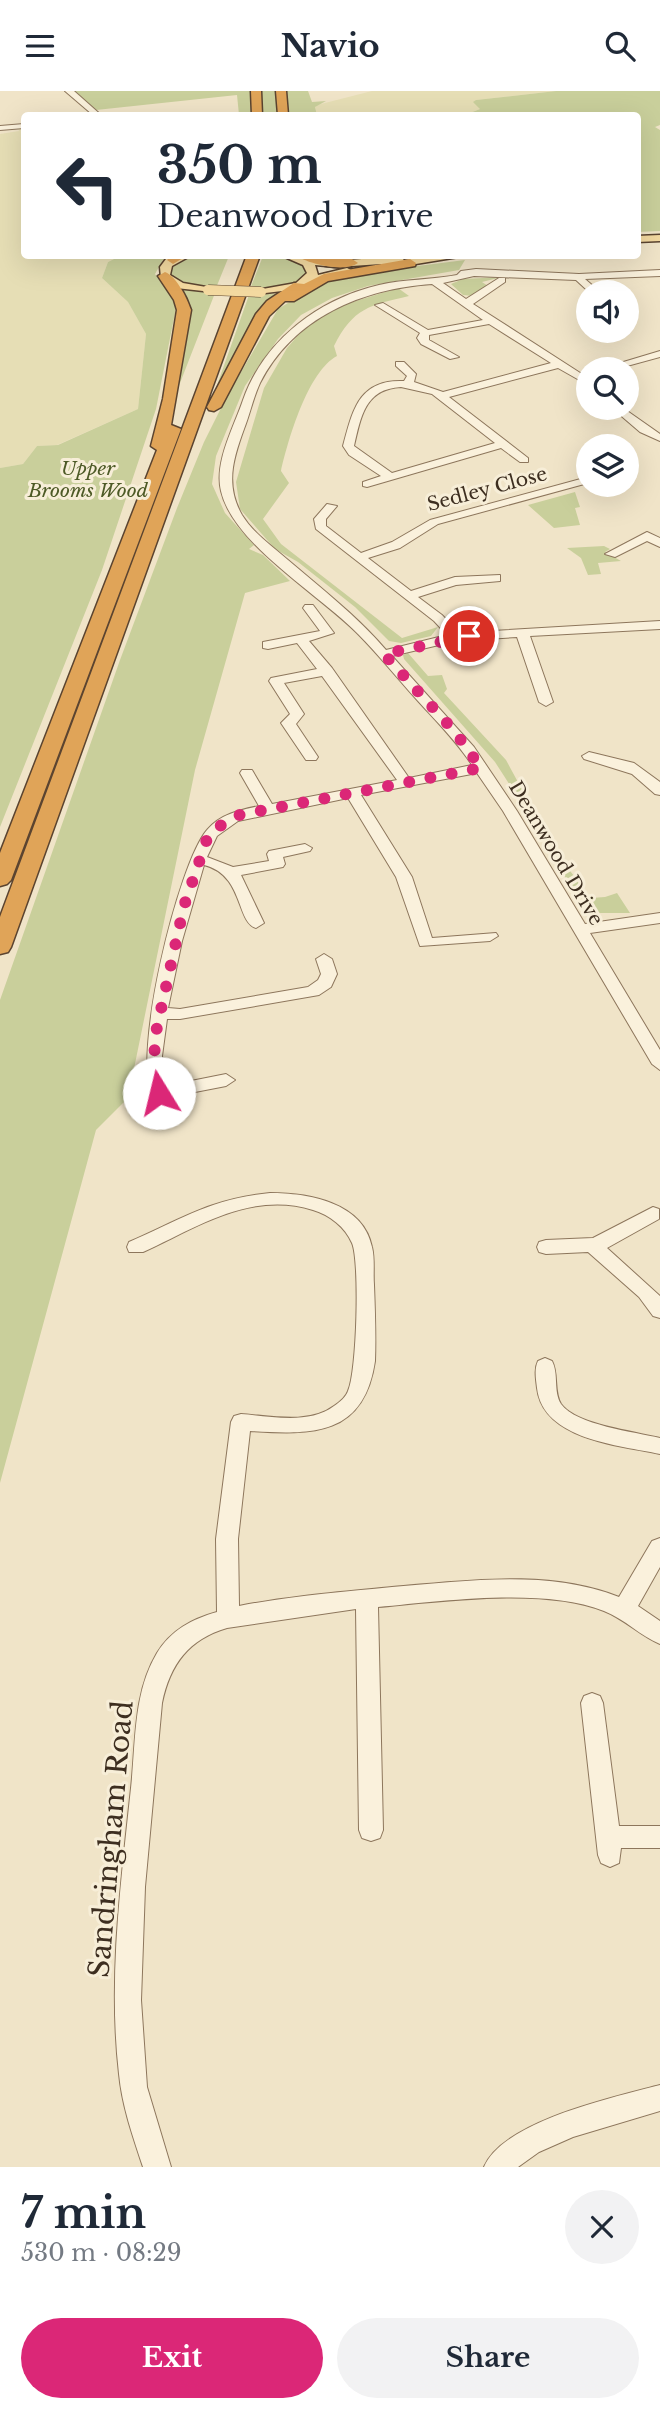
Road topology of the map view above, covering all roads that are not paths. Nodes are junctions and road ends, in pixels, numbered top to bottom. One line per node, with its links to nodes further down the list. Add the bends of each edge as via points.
1 (69, 91): 5 (street)
2 (256, 91): 6 (highway)
3 (264, 91): 7 (highway); 8 (highway)
4 (281, 91): 9 (highway)
5 (94, 112)
6 (258, 112)
7 (259, 112)
8 (268, 112)
9 (284, 112)
10 (21, 126): 11 (street)
11 (0, 128)
12 (660, 235): 13 (main road)
13 (641, 237)
14 (177, 259): 26 (main road, via 165,267)
15 (238, 259): 37 (highway)
16 (253, 259): 54 (highway)
17 (299, 259): 31 (main road, via 314,270)
18 (308, 259): 22 (highway)
19 (388, 259): 22 (main road)
20 (436, 259): 23 (main road)
21 (470, 259): 24 (street)
22 (352, 263)
23 (410, 263): 31 (main road, via 332,273); 35 (highway, via 324,278 279,304)
24 (476, 272): 27 (street, Deanwood Drive); 29 (street, Deanwood Drive)
25 (660, 273): 27 (street, Deanwood Drive)
26 (165, 277): 31 (main road, bridge, via 180,286 208,290 261,292); 52 (highway, via 184,310 158,443)
27 (579, 277): 28 (street)
28 (581, 280)
29 (434, 281): 32 (street); 70 (street, Deanwood Drive, via 397,284 355,296 318,313 297,329 257,380 223,481 233,512 245,529 335,604)
30 (495, 282): 32 (street)
31 (304, 283): 35 (highway, via 272,304)
32 (466, 304): 34 (street)
33 (380, 305): 36 (street)
34 (491, 321): 36 (street); 42 (street)
35 (255, 328): 54 (highway, via 194,452)
36 (426, 333): 39 (street, via 425,342)
37 (207, 340)
38 (660, 354): 40 (street)
39 (454, 357)
40 (639, 360)
41 (400, 364): 44 (street, via 412,376)
42 (561, 364): 43 (street); 46 (street)
43 (576, 372)
44 (408, 385): 46 (street); 55 (street, via 383,387 369,394 349,443 353,453)
45 (187, 391): 52 (highway)
46 (441, 396): 51 (street)
47 (632, 420): 49 (street)
48 (660, 426): 49 (street)
49 (644, 430): 50 (street)
50 (660, 438)
51 (503, 444): 53 (street); 55 (street)
52 (162, 456): 84 (highway)
53 (524, 460)
54 (173, 476): 89 (highway)
55 (390, 477): 57 (street)
56 (576, 483): 61 (street, Sedley Close, via 434,522 396,545)
57 (367, 484)
58 (331, 506): 61 (street, via 319,524)
59 (660, 543): 60 (street, via 647,537)
60 (611, 554)
61 (361, 557): 63 (street)
62 (496, 578): 63 (street, via 455,581)
63 (410, 595): 67 (street)
64 (309, 608): 68 (street, via 328,633)
65 (660, 625): 66 (street)
66 (522, 633): 67 (street); 72 (street)
67 (456, 637): 70 (street)
68 (300, 638): 69 (street); 71 (street)
69 (268, 645)
70 (384, 654): 75 (street, Deanwood Drive, via 455,732)
71 (327, 671): 74 (street, via 276,681 297,714 288,723); 77 (street)
72 (546, 702)
73 (589, 756): 78 (street, via 640,771)
74 (311, 757)
75 (481, 768): 77 (street); 87 (street, Deanwood Drive)
76 (247, 773): 80 (street)
77 (405, 782): 79 (street)
78 (660, 791)
79 (352, 792): 80 (street); 88 (street, via 404,877 426,943)
80 (268, 809): 82 (street, via 225,822 207,839)
81 (305, 848): 83 (street, via 274,854 278,863)
82 (199, 860): 83 (street); 91 (street)
83 (233, 872): 86 (street)
84 (0, 880)
85 (660, 918): 87 (street)
86 (256, 923)
87 (579, 930): 92 (street, Deanwood Drive)
88 (490, 936)
89 (0, 947)
90 (324, 959): 91 (street, via 330,974 313,991 180,1014)
91 (160, 1013): 93 (street, via 154,1058 159,1093)
92 (660, 1064)
93 (226, 1080)
94 (653, 1214): 95 (street)
95 (593, 1245): 97 (street); 98 (street, via 645,1290)
96 (136, 1247): 104 (street, via 224,1206 270,1200 311,1203 340,1215 360,1235 363,1246 363,1365 357,1395 328,1419 241,1422 227,1539)
97 (546, 1247)
98 (660, 1311)
99 (545, 1366): 100 (street, via 550,1402 560,1416)
100 (660, 1446)
101 (660, 1547): 103 (street)
102 (367, 1598): 103 (street, Sandringham Road, via 540,1589 593,1596); 104 (street, Sandringham Road); 107 (street)
103 (624, 1609): 105 (street, Sandringham Road)
104 (228, 1618): 110 (street, Sandringham Road, via 189,1634 171,1651 156,1677 150,1708 134,1870 128,2004 132,2077)
105 (660, 1634)
106 (592, 1703): 108 (street, via 608,1846)
107 (371, 1830)
108 (660, 1837)
109 (660, 2098): 111 (street, via 545,2134 522,2144)
110 (157, 2167)
111 (498, 2167)

